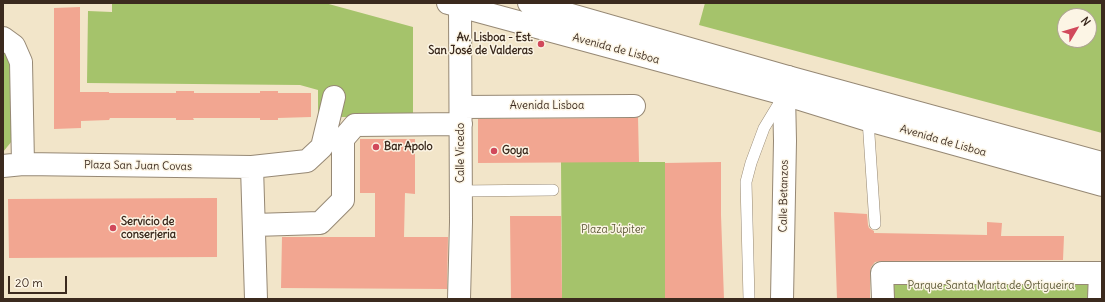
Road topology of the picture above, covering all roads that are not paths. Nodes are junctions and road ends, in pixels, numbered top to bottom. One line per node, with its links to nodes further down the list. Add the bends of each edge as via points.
1 (529, 3): 4 (street, Avenida de Lisboa)
2 (454, 5): 4 (street, Avenida de Lisboa); 7 (street, Calle Vicedo)
3 (3, 38): 10 (street, Plaza San Juan Covas, via 14,46 21,62)
4 (786, 86): 8 (street, Avenida de Lisboa); 9 (street, Avenida de Lisboa); 19 (lane, via 764,128 746,182); 20 (street, Calle Betanzos)
5 (334, 97): 11 (street, Plaza San Juan Covas, via 322,147 307,161)
6 (634, 106): 7 (street, Avenida Lisboa)
7 (461, 116): 14 (street, Calle Vicedo); 16 (street, via 355,125 343,139 343,200 320,223)
8 (868, 120): 12 (street, Avenida de Lisboa); 15 (lane)
9 (1099, 162)
10 (13, 165): 11 (street, Plaza San Juan Covas)
11 (252, 167): 16 (street)
12 (1102, 185)
13 (553, 190): 14 (lane)
14 (460, 191): 18 (street, Calle Vicedo)
15 (875, 224)
16 (254, 225): 17 (street)
17 (256, 299)
18 (460, 299)
19 (749, 299)
20 (782, 299)
21 (883, 299): 22 (street, via 882,273 1100,273)
22 (1099, 299)

